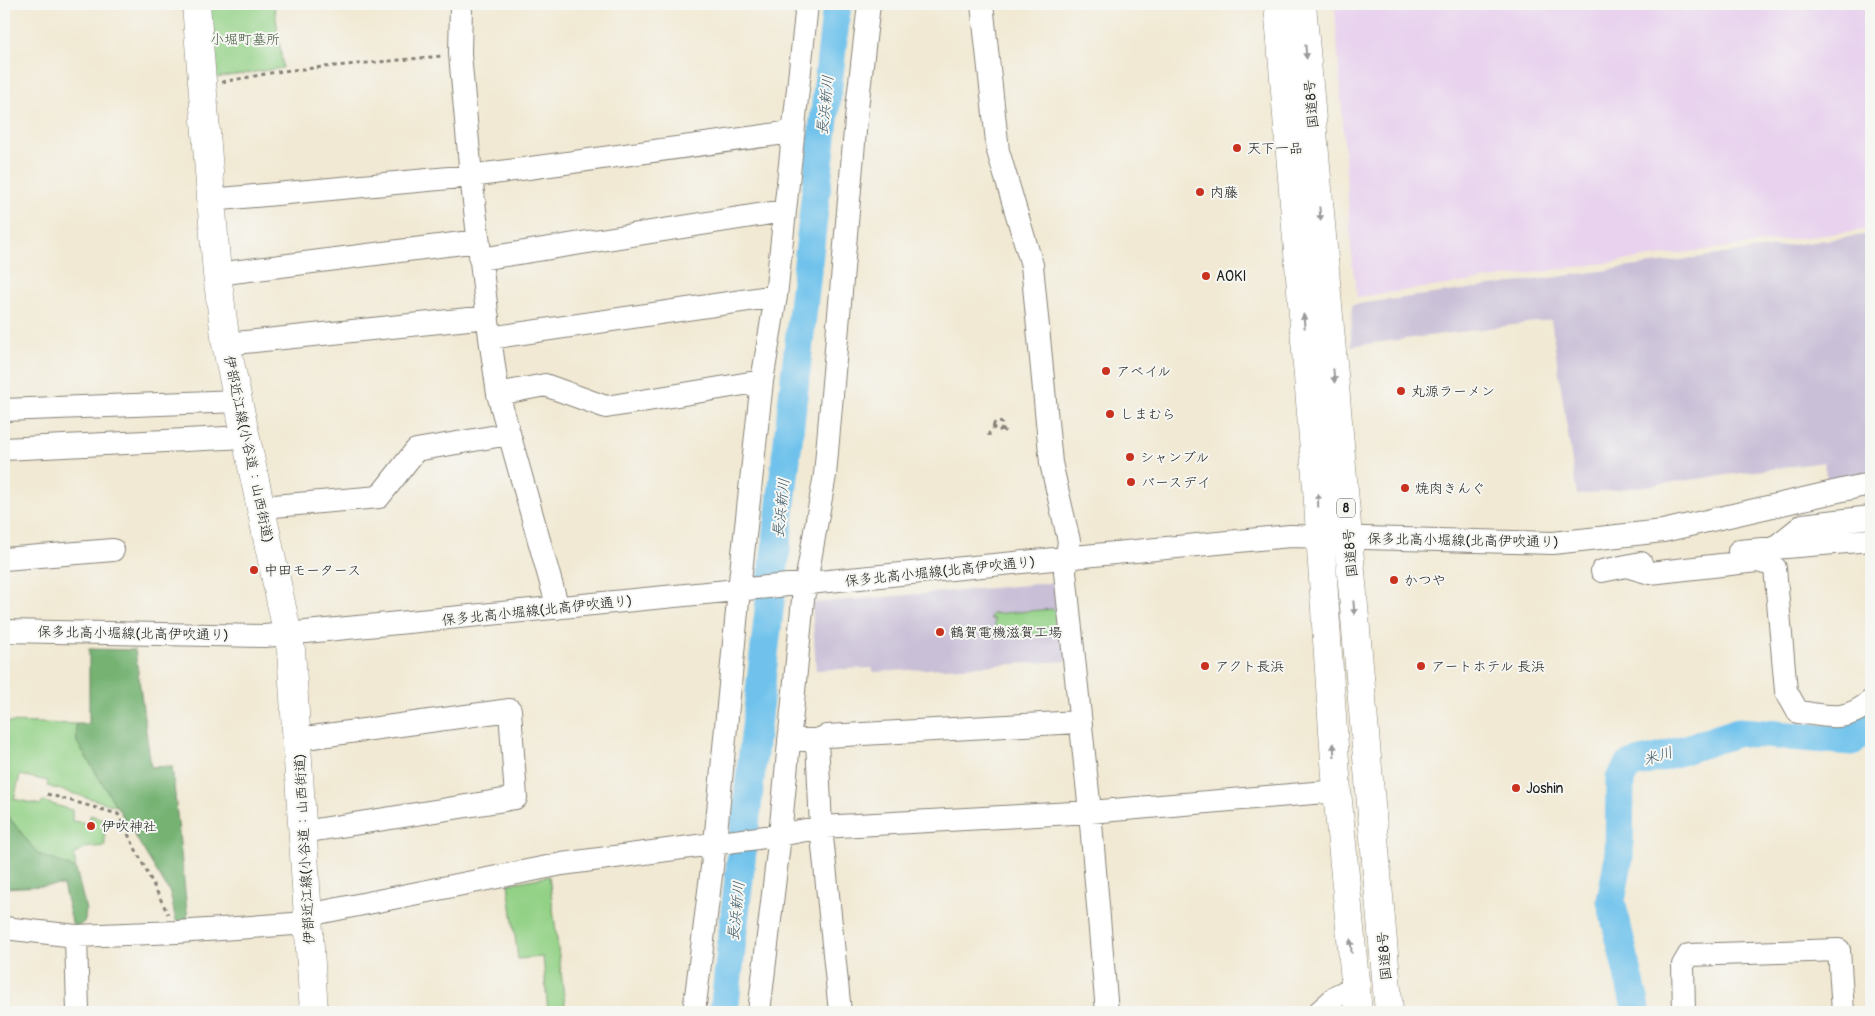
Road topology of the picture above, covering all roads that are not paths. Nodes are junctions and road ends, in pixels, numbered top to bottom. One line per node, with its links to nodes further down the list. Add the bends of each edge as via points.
1 (196, 4): 10 (main road, 伊部近江線(小谷道：山西街道))
2 (461, 4): 9 (street, via 460,54)
3 (807, 4): 8 (street)
4 (869, 4): 35 (street, via 825,475)
5 (982, 4): 32 (street, via 998,151 1032,265 1051,463 1069,541)
6 (1278, 4): 27 (main road, 国道8号 / 8, one-way to 6)
7 (1302, 4): 28 (main road, 国道8号 / 8, one-way to 28)
8 (792, 132): 9 (street); 11 (street)
9 (471, 176): 10 (street); 12 (street)
10 (211, 200): 13 (main road, 伊部近江線(小谷道：山西街道))
11 (784, 211): 12 (street); 14 (street)
12 (479, 250): 13 (street); 15 (street)
13 (217, 274): 16 (main road, 伊部近江線(小谷道：山西街道))
14 (776, 296): 15 (street); 17 (street)
15 (489, 327): 16 (street); 18 (street)
16 (226, 344): 19 (main road, 伊部近江線(小谷道：山西街道))
17 (762, 381): 18 (street, via 606,407 545,385); 36 (street)
18 (498, 394): 21 (street)
19 (238, 401): 20 (street); 22 (main road, 伊部近江線(小谷道：山西街道))
20 (4, 410)
21 (509, 434): 25 (street, via 416,450 379,497); 37 (street)
22 (246, 437): 23 (street); 25 (main road, 伊部近江線(小谷道：山西街道))
23 (4, 449)
24 (1871, 485): 28 (street, 保多北高小堀線(北高伊吹通り), via 1662,531 1553,544)
25 (262, 507): 39 (main road, 伊部近江線(小谷道：山西街道))
26 (1871, 517): 31 (street, via 1803,525)
27 (1319, 537): 28 (street, 保多北高小堀線(北高伊吹通り)); 32 (street, 保多北高小堀線(北高伊吹通り), via 1290,536); 45 (main road, 国道8号 / 8, one-way to 27)
28 (1348, 538): 62 (main road, 国道8号 / 8, one-way to 62)
29 (1871, 540): 31 (street)
30 (113, 550): 33 (street)
31 (1768, 555): 34 (street, via 1650,561); 40 (street, via 1786,691 1798,712 1840,718)
32 (1067, 558): 35 (street, 保多北高小堀線(北高伊吹通り)); 41 (street, via 1065,572)
33 (4, 559)
34 (1602, 571)
35 (803, 584): 36 (street, 保多北高小堀線(北高伊吹通り)); 43 (street)
36 (744, 589): 37 (street, 保多北高小堀線(北高伊吹通り)); 50 (street)
37 (558, 608): 39 (street, 保多北高小堀線(北高伊吹通り))
38 (4, 631): 39 (street, 保多北高小堀線(北高伊吹通り))
39 (287, 634): 42 (main road, 伊部近江線(小谷道：山西街道), via 292,650)
40 (1871, 701)
41 (1079, 722): 44 (street, via 828,736); 46 (street)
42 (298, 739): 48 (main road, 伊部近江線(小谷道：山西街道)); 48 (street, via 510,710 516,798)
43 (789, 740): 44 (street); 49 (street)
44 (817, 740): 47 (street)
45 (1337, 791): 46 (street); 54 (main road, 国道8号 / 8, one-way to 45)
46 (1090, 812): 47 (street); 60 (street)
47 (821, 828): 49 (street); 59 (street)
48 (303, 832): 51 (main road, 伊部近江線(小谷道：山西街道))
49 (776, 835): 50 (street); 58 (street)
50 (719, 842): 51 (street, via 562,864); 57 (street)
51 (308, 919): 53 (street, via 177,932); 56 (main road, 伊部近江線(小谷道：山西街道))
52 (4, 928): 53 (street)
53 (76, 936): 55 (street)
54 (1356, 999): 61 (street, via 1338,995)
55 (78, 1012)
56 (314, 1012)
57 (694, 1012)
58 (759, 1012)
59 (840, 1012)
60 (1107, 1012)
61 (1319, 1012)
62 (1389, 1012)
63 (1684, 1012): 64 (street, via 1683,965 1689,955 1839,950)
64 (1843, 1012)

